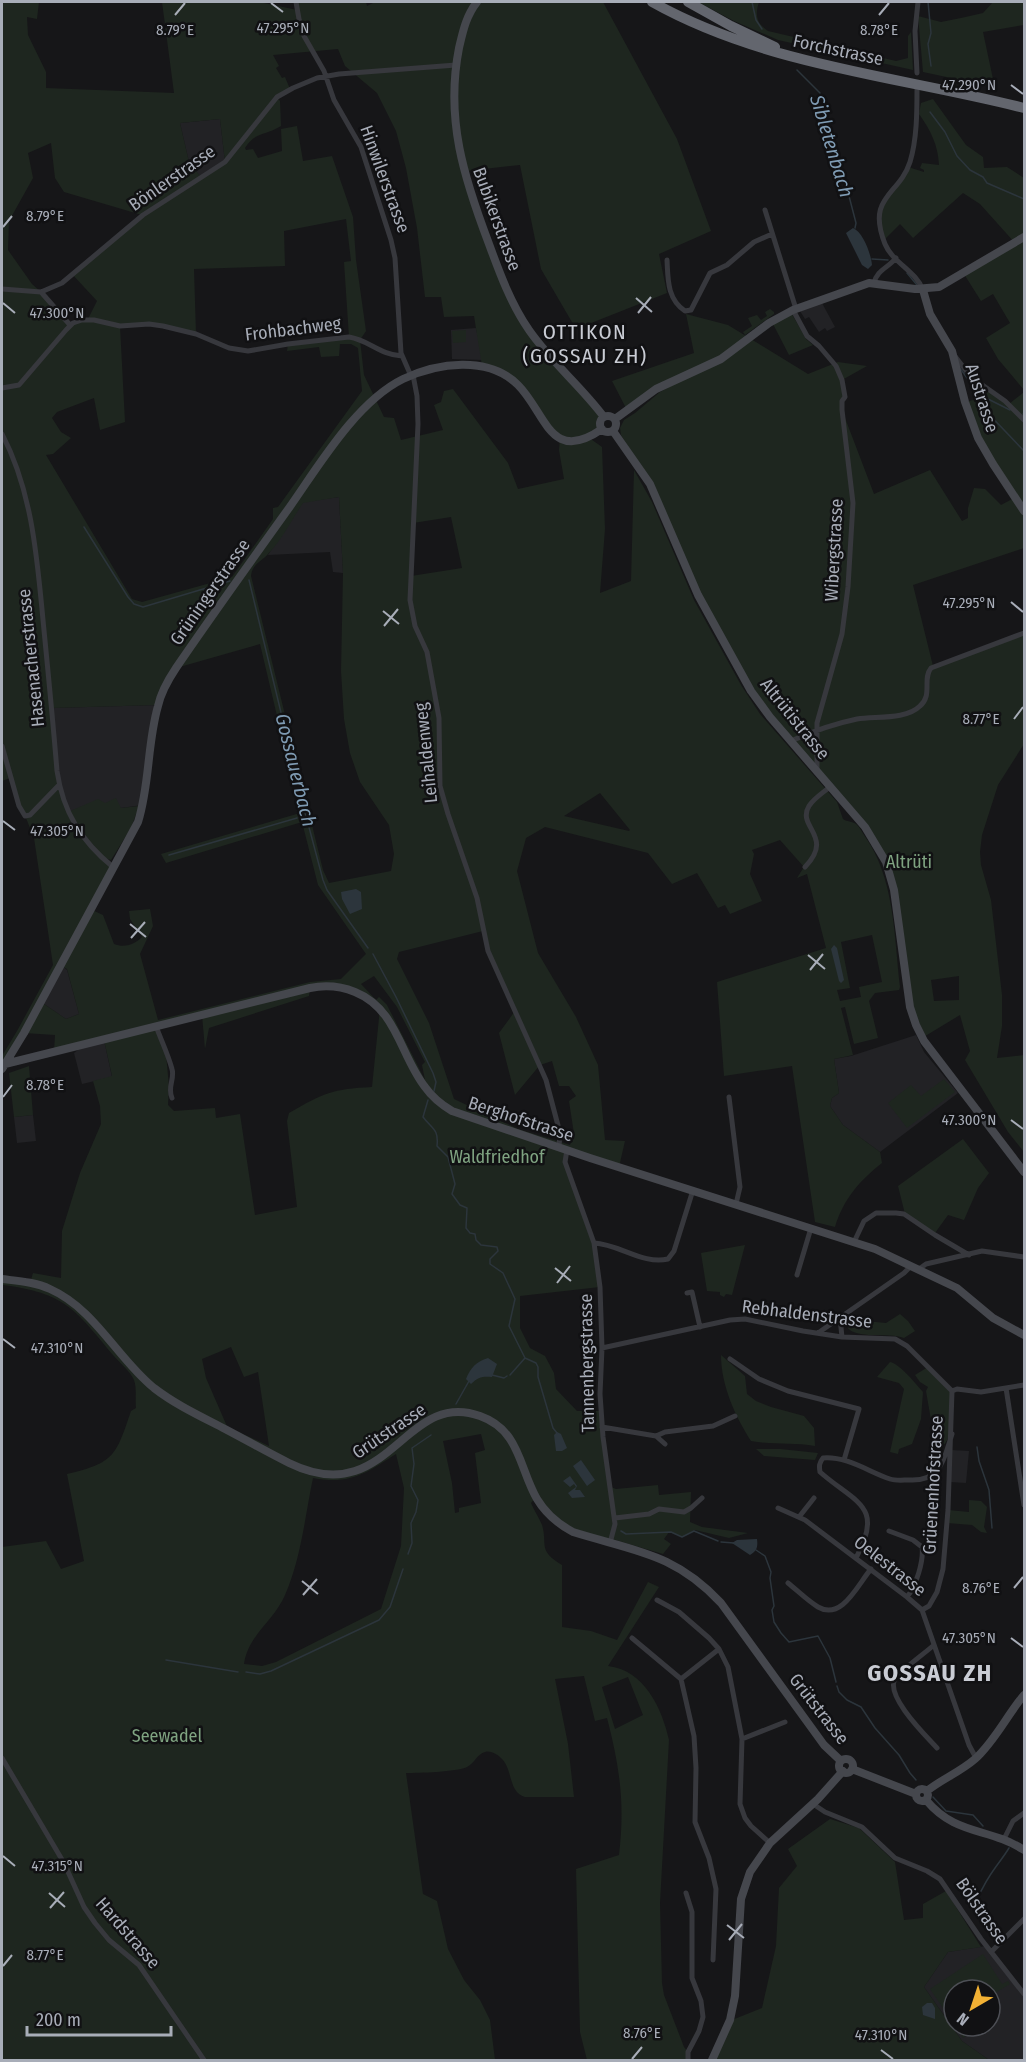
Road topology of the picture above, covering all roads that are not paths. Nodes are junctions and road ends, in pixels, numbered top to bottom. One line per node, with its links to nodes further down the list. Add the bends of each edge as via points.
1 (296, 2): 10 (street, Hinwilerstrasse, via 303,32)
2 (477, 2): 8 (street, Bubikerstrasse, via 464,26)
3 (652, 2): 13 (highway, Forchstrasse, via 710,30 780,54)
4 (663, 2): 7 (highway, Forchstrasse, via 717,27)
5 (688, 2): 7 (highway)
6 (918, 2): 9 (street)
7 (775, 47): 12 (highway, Forchstrasse)
8 (456, 65): 10 (street, Bönlerstrasse); 29 (street, Bubikerstrasse, via 458,148 504,283 541,346)
9 (917, 73)
10 (325, 76): 22 (street, Bönlerstrasse, via 277,97 225,162 143,215 62,283); 26 (street, Hinwilerstrasse, via 360,144 394,250)
11 (917, 88): 17 (street, via 910,162 880,211 885,245)
12 (1024, 103)
13 (1024, 108)
14 (765, 210): 15 (street, Wibergstrasse)
15 (772, 234): 18 (street, via 710,273 691,309 685,311 677,306 670,292); 23 (street, Wibergstrasse)
16 (1024, 237): 21 (street, via 945,285)
17 (896, 258): 19 (street, via 878,272); 21 (street)
18 (666, 260)
19 (874, 283): 21 (street); 23 (street)
20 (2, 288): 22 (street)
21 (923, 290): 25 (street, Austrasse, via 930,314)
22 (41, 292): 24 (street)
23 (794, 309): 30 (street, via 721,359 656,389); 37 (street, Wibergstrasse, via 805,333 836,366 842,380 853,503 844,626)
24 (70, 326): 26 (street, Frohbachweg, via 88,320 120,326 149,324 248,351 351,337 388,354); 28 (street, via 23,381)
25 (952, 351): 31 (street, via 970,377); 35 (street, Austrasse, via 978,438)
26 (402, 356): 27 (street, Hinwilerstrasse)
27 (412, 375): 32 (street, Grüningerstrasse, via 450,365 490,368 518,384 558,438 578,440); 43 (street, Grüningerstrasse, via 379,395 333,446 176,668 158,705 141,814); 49 (street, Leihaldenweg, via 418,424 410,600 415,626 427,652 439,718 440,786 476,892 488,951 546,1080)
28 (2, 388)
29 (604, 417): 30 (street); 32 (street)
30 (615, 419): 33 (street)
31 (1024, 420)
32 (602, 429): 33 (street)
33 (613, 431): 38 (street, Altrütistrasse, via 650,484 698,595 737,667 760,704)
34 (2, 434): 41 (street, Hasenacherstrasse, via 21,478 33,534)
35 (1024, 511)
36 (1024, 633): 37 (street, via 931,668 927,696 916,710)
37 (817, 729): 38 (street); 40 (street, Wibergstrasse)
38 (791, 741): 40 (street, Altrütistrasse)
39 (2, 746): 41 (street, via 19,806 26,816)
40 (818, 771): 42 (street, Altrütistrasse)
41 (59, 785): 43 (street, Hasenacherstrasse, via 77,829)
42 (831, 786): 44 (street, via 807,810 817,846 814,858); 50 (street, Altrütistrasse, via 865,827 889,872 900,919 910,1007 920,1033)
43 (113, 867): 46 (street, Grüningerstrasse)
44 (805, 867)
45 (156, 1026): 46 (street, Berghofstrasse); 48 (street, via 172,1069); 49 (street, Berghofstrasse, via 316,987 345,988 369,999 388,1018 419,1079 445,1107)
46 (3, 1066)
47 (729, 1097): 52 (street, via 740,1189)
48 (172, 1098)
49 (563, 1148): 51 (street, Berghofstrasse); 55 (street, Tannenbergstrasse)
50 (1024, 1172)
51 (693, 1190): 52 (street, Berghofstrasse); 55 (street, via 668,1259 657,1262)
52 (735, 1204): 53 (street, Berghofstrasse)
53 (811, 1228): 54 (street, Berghofstrasse); 59 (street)
54 (854, 1242): 56 (street, via 864,1221 876,1213 896,1213); 58 (street, Berghofstrasse)
55 (594, 1243): 67 (street, Tannenbergstrasse)
56 (969, 1255): 57 (street, via 984,1251); 58 (street)
57 (1024, 1257)
58 (915, 1267): 62 (street); 65 (street, Berghofstrasse, via 959,1289 993,1318)
59 (797, 1275)
60 (2, 1279): 85 (street, Grütstrasse, via 38,1285 67,1298 141,1377 171,1400 315,1473 346,1474 364,1468 439,1415 458,1412 480,1416 505,1433 522,1460 536,1497 552,1518 573,1533)
61 (687, 1293): 63 (street, via 692,1292)
62 (840, 1318): 64 (street); 66 (street)
63 (700, 1327): 64 (street, Rebhaldenstrasse, via 745,1319); 67 (street, Rebhaldenstrasse)
64 (818, 1333): 66 (street, Rebhaldenstrasse)
65 (1024, 1335)
66 (842, 1336): 71 (street, Rebhaldenstrasse, via 898,1340)
67 (602, 1348): 73 (street, Tannenbergstrasse)
68 (730, 1359): 77 (street, via 759,1379 788,1391 859,1409)
69 (1024, 1385): 70 (street)
70 (1006, 1388): 71 (street); 80 (street)
71 (952, 1391): 74 (street, Grüenenhofstrasse)
72 (735, 1416): 75 (street, via 713,1426 665,1432)
73 (602, 1427): 75 (street); 83 (street, Tannenbergstrasse)
74 (951, 1434): 77 (street, via 943,1461 928,1479 893,1480); 91 (street, Grüenenhofstrasse, via 943,1569 937,1592)
75 (656, 1437): 76 (street)
76 (664, 1444)
77 (844, 1460): 86 (street, via 823,1458 819,1465 820,1472 858,1502 868,1516 868,1531)
78 (702, 1498): 83 (street, via 684,1512 660,1509)
79 (814, 1498): 82 (street)
80 (1024, 1506)
81 (778, 1508): 82 (street, Oelestrasse)
82 (799, 1517): 86 (street, Oelestrasse)
83 (615, 1518): 85 (street, Tannenbergstrasse)
84 (889, 1531): 89 (street, via 922,1547 913,1588)
85 (610, 1543): 102 (street, Grütstrasse, via 669,1562 708,1590 824,1745)
86 (856, 1558): 87 (street, Oelestrasse)
87 (871, 1569): 88 (street, via 843,1606 834,1611 819,1608); 89 (street, Oelestrasse)
88 (788, 1583)
89 (907, 1596): 91 (street, Oelestrasse)
90 (657, 1600): 94 (street, via 679,1612)
91 (922, 1610): 93 (street, Oelestrasse)
92 (632, 1638): 95 (street)
93 (934, 1646): 99 (street, via 895,1679 893,1689 899,1703); 101 (street, Oelestrasse)
94 (719, 1649): 95 (street); 98 (street, via 728,1667)
95 (681, 1679): 116 (street, via 694,1736 695,1822 716,1889)
96 (1024, 1695): 101 (street)
97 (785, 1722): 98 (street)
98 (742, 1739): 111 (street, via 741,1804 745,1818)
99 (937, 1748)
100 (2, 1758): 118 (street, Hardstrasse, via 64,1863 94,1923 139,1965)
101 (976, 1758): 105 (street)
102 (841, 1761): 103 (street, via 852,1762); 104 (street)
103 (852, 1769): 104 (street); 106 (street, Grütstrasse)
104 (843, 1771): 108 (street)
105 (927, 1791): 106 (street, via 920,1789); 107 (street)
106 (916, 1794): 107 (street, via 919,1801)
107 (926, 1800): 110 (street, via 958,1826)
108 (813, 1804): 111 (street); 115 (street, Bölstrasse, via 862,1827 895,1858 940,1879)
109 (1024, 1813): 110 (street, via 1013,1821)
110 (1004, 1839): 112 (street)
111 (770, 1843): 120 (street, via 756,1860 745,1886 735,1996 730,2020)
112 (1024, 1850)
113 (686, 1893): 119 (street, via 692,1912 692,1977 702,2017)
114 (1024, 1919): 115 (street)
115 (991, 1952): 117 (street, Bölstrasse)
116 (713, 1960)
117 (1024, 1994)
118 (204, 2061)
119 (688, 2061)
120 (712, 2061)

